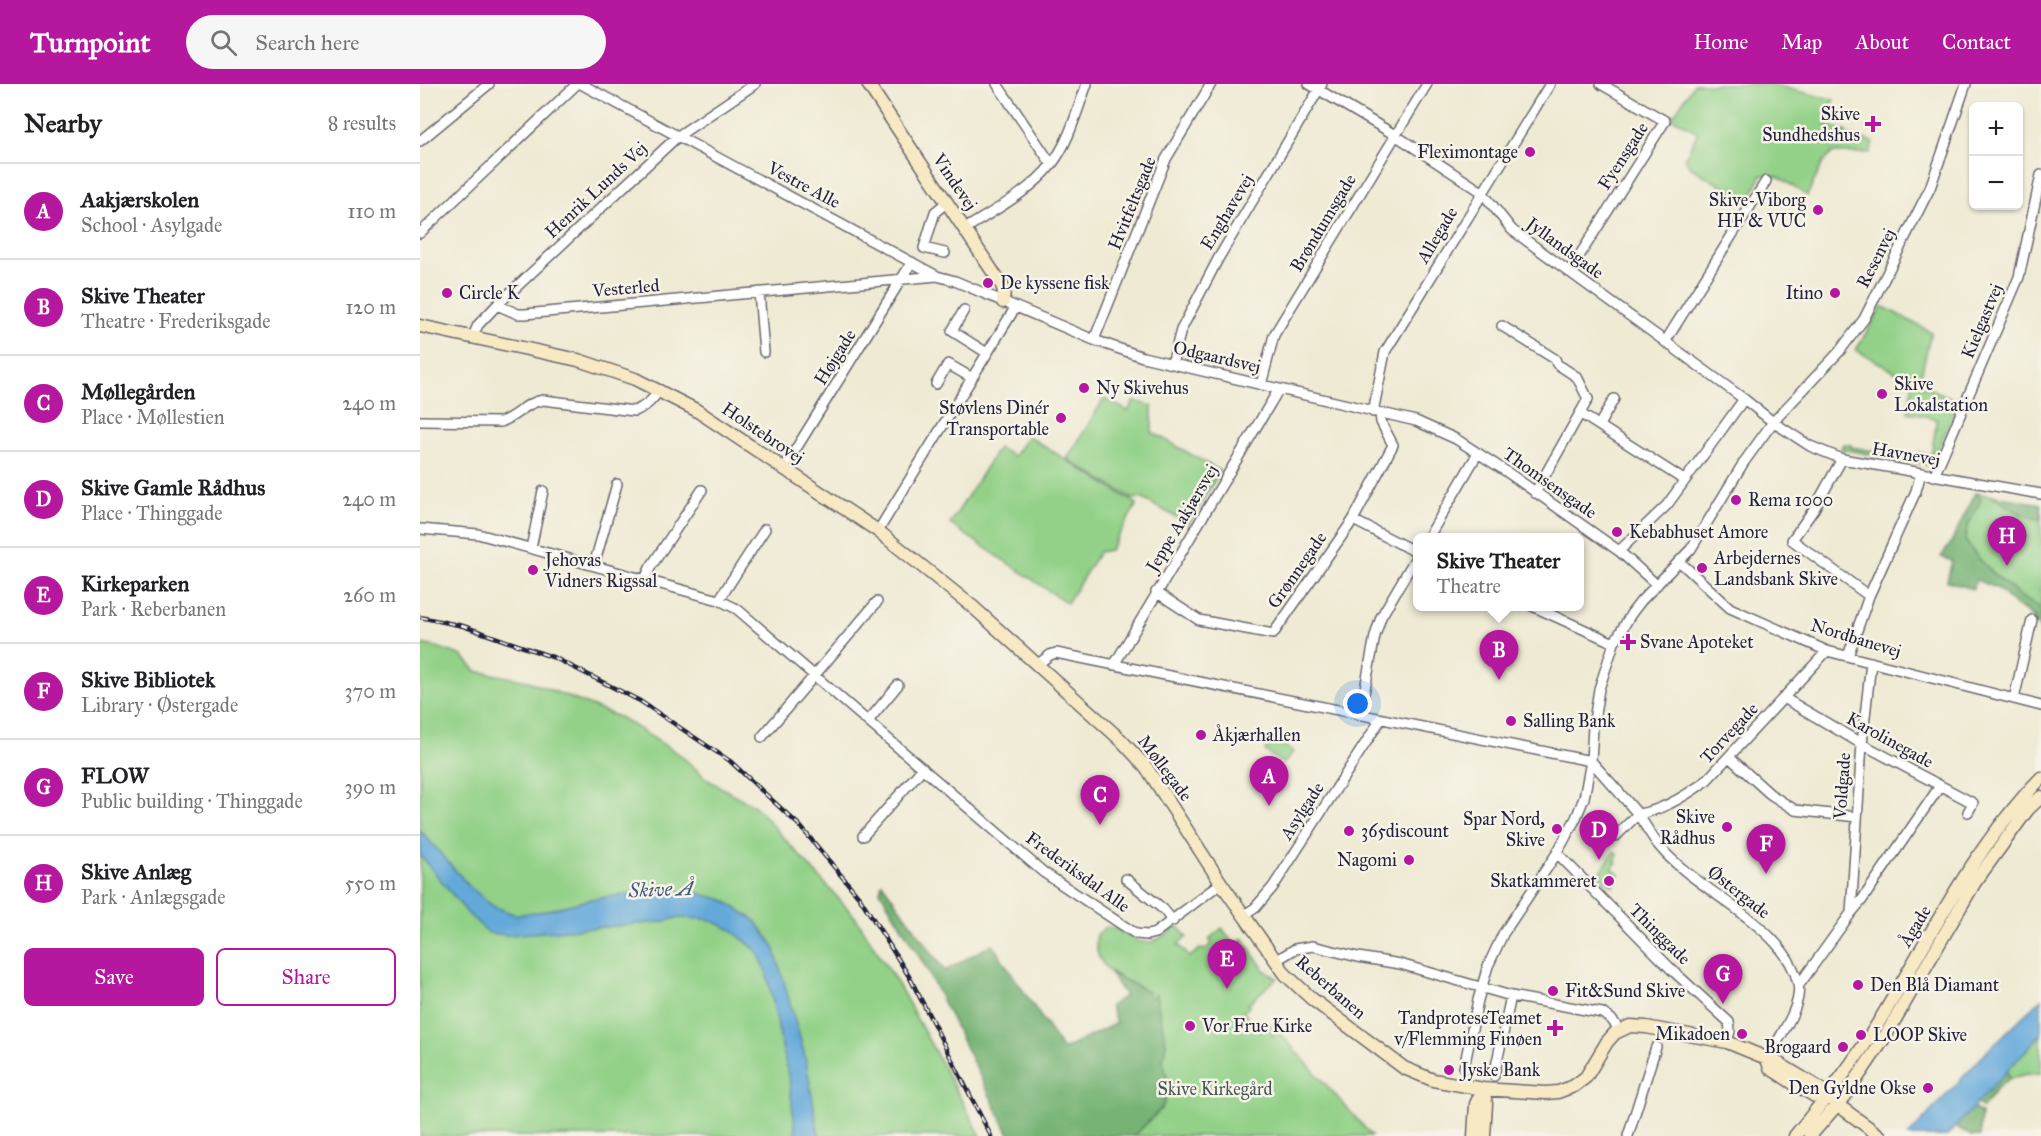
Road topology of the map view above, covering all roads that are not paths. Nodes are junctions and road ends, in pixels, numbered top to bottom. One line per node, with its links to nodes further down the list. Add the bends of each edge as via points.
1 (489, 84): 16 (street)
2 (579, 84): 15 (street, Vestre Alle); 23 (street)
3 (755, 84): 15 (street, Henrik Lunds Vej)
4 (868, 84): 21 (street, Vindevej)
5 (997, 84): 17 (street)
6 (1087, 84): 17 (street)
7 (1211, 84): 37 (street, Hvitfeltsgade, via 1166,159)
8 (1309, 84): 13 (street, Jyllandsgade)
9 (1426, 84): 14 (street, Brøndumsgade)
10 (1550, 84): 20 (street, Allegade)
11 (1601, 84): 26 (street, Fyensgade, via 1665,121)
12 (1966, 84): 53 (street, Resenvej, via 1930,188 1864,319 1839,352)
13 (1321, 87): 14 (street, Jyllandsgade); 41 (street, Enghavevej, via 1218,259 1181,330)
14 (1395, 135): 20 (street, Jyllandsgade); 44 (street, Brøndumsgade, via 1274,335)
15 (678, 136): 25 (street, Vestre Alle); 31 (street, Henrik Lunds Vej)
16 (420, 141)
17 (1052, 165): 22 (street, via 1035,182)
18 (2041, 175): 59 (street, Kielgastvej, via 2019,277)
19 (1766, 181): 38 (street)
20 (1482, 192): 26 (street, Jyllandsgade, via 1512,230); 49 (street, Allegade, via 1386,352)
21 (946, 204): 22 (street, Vindevej); 24 (street, via 935,212 924,248)
22 (965, 230): 30 (street, Vindevej, via 1001,284)
23 (420, 233)
24 (945, 254)
25 (912, 262): 27 (street, Vestre Alle); 28 (street, Højgade)
26 (1569, 272): 38 (street, Jyllandsgade)
27 (937, 276): 28 (street, Vesterled); 30 (street, Vestre Alle)
28 (902, 280): 29 (street, Vesterled); 57 (street, Højgade)
29 (759, 292): 31 (street, Vesterled, via 525,314); 39 (street)
30 (1003, 302): 32 (street, Vestre Alle)
31 (497, 305): 36 (street, Henrik Lunds Vej)
32 (1015, 308): 37 (street, Odgaardsvej); 40 (street)
33 (964, 310): 40 (street, via 952,331)
34 (420, 326): 36 (street, Holstebrovej)
35 (1502, 326): 50 (street, via 1577,377 1588,399)
36 (473, 336): 46 (street, Holstebrovej, via 578,360)
37 (1094, 340): 41 (street, Odgaardsvej)
38 (1665, 342): 48 (street, Jyllandsgade)
39 (764, 352)
40 (987, 353): 42 (street)
41 (1172, 364): 44 (street, Odgaardsvej)
42 (972, 378): 43 (street, via 948,364); 69 (street)
43 (936, 384)
44 (1261, 385): 45 (street, Odgaardsvej)
45 (1279, 389): 49 (street, Odgaardsvej); 79 (street, Jeppe Aakjærsvej)
46 (660, 390): 51 (street, via 650,403 634,411 543,400 533,401 501,422); 57 (street, Holstebrovej)
47 (1614, 399): 54 (street)
48 (1744, 399): 53 (street, Jyllandsgade); 60 (street)
49 (1376, 413): 52 (street, Odgaardsvej); 66 (street, Grønnegade, via 1394,445)
50 (1581, 414): 54 (street); 64 (street)
51 (420, 421)
52 (1416, 421): 55 (street, Thomsensgade)
53 (1773, 422): 56 (street, Havnevej, via 1810,446); 75 (street, Resenvej)
54 (1599, 425): 60 (street)
55 (1478, 453): 64 (street, Thomsensgade); 70 (street)
56 (1842, 459): 58 (street, Havnevej); 80 (street, via 1792,540)
57 (784, 468): 69 (street, Holstebrovej)
58 (1921, 473): 59 (street, Havnevej); 80 (street)
59 (1934, 476): 65 (street, Havnevej)
60 (1684, 480): 73 (street, via 1667,505)
61 (617, 484): 76 (street)
62 (702, 490): 77 (street)
63 (543, 492): 71 (street)
64 (1535, 493): 73 (street, Thomsensgade)
65 (2041, 494)
66 (1353, 520): 72 (street); 79 (street, Grønnegade, via 1273,634 1199,620)
67 (420, 528): 71 (street, Frederiksdal Alle, via 478,534)
68 (765, 529): 81 (street)
69 (878, 531): 89 (street, Holstebrovej)
70 (1430, 533)
71 (531, 548): 76 (street, Frederiksdal Alle)
72 (1413, 550)
73 (1619, 551): 78 (street, Thomsensgade)
74 (1413, 562): 96 (street, via 1381,617)
75 (1680, 562): 78 (street, Resenvej); 86 (street, Nordbanevej, via 1730,608)
76 (594, 565): 77 (street, Frederiksdal Alle)
77 (645, 579): 81 (street, Frederiksdal Alle)
78 (1657, 585): 85 (street, Resenvej, via 1631,614)
79 (1156, 592): 90 (street, Jeppe Aakjærsvej)
80 (1869, 596): 87 (street)
81 (719, 600): 91 (street, Frederiksdal Alle, via 755,622)
82 (877, 602): 91 (street)
83 (1543, 611): 85 (street)
84 (2032, 620): 94 (street)
85 (1614, 643): 102 (street, Resenvej, via 1599,689)
86 (1827, 651): 87 (street, Nordbanevej); 93 (street, Torvegade)
87 (1848, 656): 88 (street, Nordbanevej)
88 (1871, 662): 94 (street, Nordbanevej); 100 (street, Voldgade)
89 (1038, 664): 90 (street, via 1056,653); 114 (street, Møllegade, via 1146,767)
90 (1114, 665): 96 (street)
91 (816, 675): 98 (street, Frederiksdal Alle); 99 (street)
92 (898, 685): 98 (street)
93 (1784, 698): 100 (street, Karolinegade); 101 (street, Torvegade)
94 (2014, 699): 95 (street, Nordbanevej)
95 (2041, 706)
96 (1360, 715): 97 (street)
97 (1381, 719): 102 (street); 116 (street, Asylgade, via 1273,887)
98 (869, 720): 103 (street, Frederiksdal Alle)
99 (762, 737)
100 (1862, 744): 105 (street, Karolinegade); 109 (street, Voldgade)
101 (1729, 757): 108 (street, Torvegade, via 1694,789); 109 (street, via 1770,795 1795,810)
102 (1591, 761): 108 (street, Østergade); 112 (street, Resenvej, via 1584,798)
103 (923, 768): 110 (street); 117 (street, Frederiksdal Alle, via 1043,872 1136,934 1154,934)
104 (2041, 778): 129 (street, Ågade, via 2018,802 1966,876)
105 (1940, 786): 107 (street, Karolinegade, via 1973,803); 115 (street)
106 (2041, 797): 129 (street, Ågade, via 1975,882 1882,1040)
107 (1968, 813)
108 (1638, 814): 111 (street); 119 (street, Østergade, via 1676,863 1773,938 1787,957)
109 (1857, 817): 115 (street, Voldgade)
110 (863, 836)
111 (1616, 836)
112 (1557, 853): 120 (street, Resenvej, via 1503,934); 123 (street, Thinggade, via 1729,1022)
113 (1126, 879): 117 (street)
114 (1221, 883): 116 (street, Reberbanen); 117 (street, Frederiksdal Alle)
115 (1851, 913): 119 (street)
116 (1244, 915): 118 (street, Reberbanen)
117 (1173, 921)
118 (1275, 961): 120 (street, via 1295,949 1313,946 1400,964); 128 (street, Reberbanen, via 1312,999 1404,1068 1433,1080)
119 (1799, 985): 125 (street, Østergade, via 1797,1004)
120 (1481, 988): 121 (street); 126 (street, Resenvej)
121 (1511, 996): 122 (street, via 1602,1013); 127 (street)
122 (1620, 1030): 123 (street, via 1640,1026); 128 (street, Reberbanen, via 1609,1039 1586,1077 1568,1089 1549,1093)
123 (1727, 1042): 125 (street)
124 (1656, 1047): 132 (street)
125 (1767, 1059): 129 (street, via 1770,1068 1793,1083)
126 (1464, 1068)
127 (1494, 1076)
128 (1483, 1089): 130 (street, via 1476,1104); 131 (street)
129 (1832, 1101): 133 (street); 134 (street); 135 (street)
130 (1474, 1136)
131 (1484, 1136)
132 (1628, 1136)
133 (1796, 1136)
134 (1810, 1136)
135 (1880, 1136)

